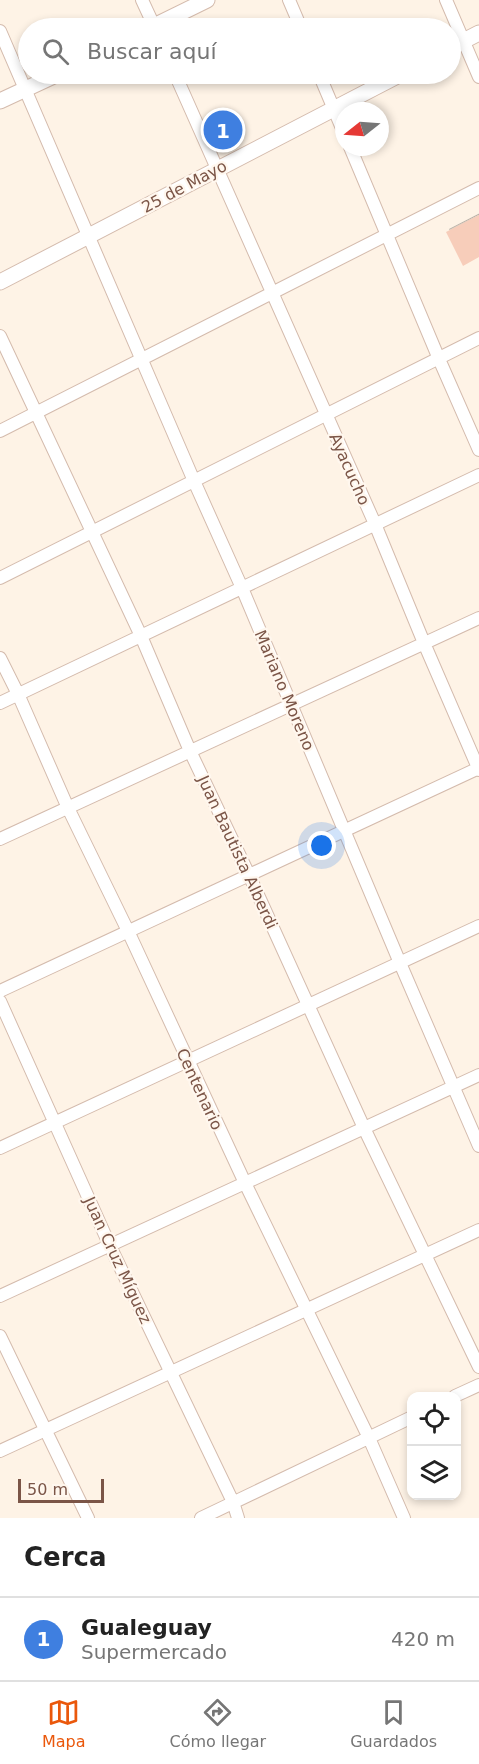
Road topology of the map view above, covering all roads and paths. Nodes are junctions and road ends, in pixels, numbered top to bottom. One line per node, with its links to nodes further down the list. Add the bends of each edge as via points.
1 (142, 0): 5 (street)
2 (207, 0): 6 (street)
3 (289, 0): 7 (street)
4 (446, 0): 8 (street)
5 (149, 18)
6 (172, 18)
7 (297, 18)
8 (450, 18)
9 (0, 31): 13 (street, Mariano Moreno)
10 (479, 33): 11 (street)
11 (461, 42)
12 (461, 50): 14 (street)
13 (18, 73)
14 (479, 77)
15 (23, 84): 20 (street, Mariano Moreno)
16 (36, 84): 20 (street)
17 (179, 84): 24 (street, Ayacucho)
18 (323, 84): 22 (street)
19 (381, 84): 22 (street, 25 de Mayo)
20 (25, 89): 21 (street); 27 (street, Mariano Moreno)
21 (0, 102)
22 (334, 108): 24 (street, 25 de Mayo)
23 (354, 156): 26 (street)
24 (217, 169): 27 (street, 25 de Mayo); 29 (street, Ayacucho)
25 (479, 188): 26 (street)
26 (386, 235): 29 (street); 33 (street)
27 (88, 237): 28 (street, 25 de Mayo); 32 (street, Mariano Moreno)
28 (0, 282)
29 (272, 293): 32 (street); 35 (street, Ayacucho)
30 (0, 336): 34 (street, Juan Bautista Alberdi)
31 (479, 338): 33 (street)
32 (142, 359): 34 (street); 39 (street, Mariano Moreno)
33 (438, 359): 35 (street); 37 (street)
34 (36, 413): 36 (street); 41 (street, Juan Bautista Alberdi)
35 (325, 415): 39 (street); 40 (street, Ayacucho)
36 (0, 431)
37 (479, 450)
38 (479, 475): 40 (street)
39 (194, 481): 41 (street); 43 (street, Mariano Moreno)
40 (375, 524): 43 (street); 46 (street, Ayacucho)
41 (91, 532): 42 (street); 45 (street, Juan Bautista Alberdi)
42 (0, 578)
43 (242, 588): 45 (street); 50 (street, Mariano Moreno)
44 (479, 618): 46 (street)
45 (141, 636): 48 (street); 51 (street, Juan Bautista Alberdi)
46 (424, 643): 50 (street); 52 (street, Ayacucho)
47 (0, 658): 48 (street, Centenario)
48 (18, 694): 49 (street); 53 (street, Centenario)
49 (0, 703)
50 (290, 705): 51 (street); 54 (street, Mariano Moreno)
51 (190, 751): 53 (street); 56 (street, Juan Bautista Alberdi)
52 (479, 769): 54 (street)
53 (68, 808): 55 (street); 58 (street, Centenario)
54 (345, 831): 56 (street); 59 (street, Mariano Moreno)
55 (0, 839)
56 (249, 875): 58 (street); 62 (street, Juan Bautista Alberdi)
57 (479, 926): 59 (street)
58 (128, 931): 60 (street); 63 (street, Centenario)
59 (400, 963): 62 (street); 65 (street, Mariano Moreno)
60 (0, 991)
61 (0, 1001): 66 (street, Juan Cruz Míguez)
62 (308, 1006): 63 (street); 67 (street, Juan Bautista Alberdi)
63 (188, 1062): 66 (street); 70 (street, Centenario)
64 (479, 1075): 65 (street)
65 (453, 1087): 67 (street); 68 (street, Mariano Moreno)
66 (54, 1123): 69 (street); 72 (street, Juan Cruz Míguez)
67 (364, 1128): 70 (street); 73 (street, Juan Bautista Alberdi)
68 (479, 1146)
69 (0, 1148)
70 (245, 1183): 72 (street); 75 (street, Centenario)
71 (479, 1230): 73 (street)
72 (110, 1246): 74 (street); 78 (street, Juan Cruz Míguez)
73 (425, 1255): 75 (street); 77 (street, Juan Bautista Alberdi)
74 (0, 1296)
75 (306, 1310): 78 (street); 83 (street, Centenario)
76 (0, 1336): 82 (street)
77 (479, 1366)
78 (171, 1372): 82 (street); 85 (street, Juan Cruz Míguez)
79 (479, 1385): 80 (street)
80 (461, 1393)
81 (407, 1419): 83 (street)
82 (46, 1430): 84 (street); 86 (street)
83 (369, 1438): 85 (street); 89 (street, Centenario)
84 (0, 1451)
85 (233, 1502): 87 (street); 88 (street, Juan Cruz Míguez)
86 (88, 1518)
87 (201, 1518)
88 (238, 1518)
89 (404, 1518)

